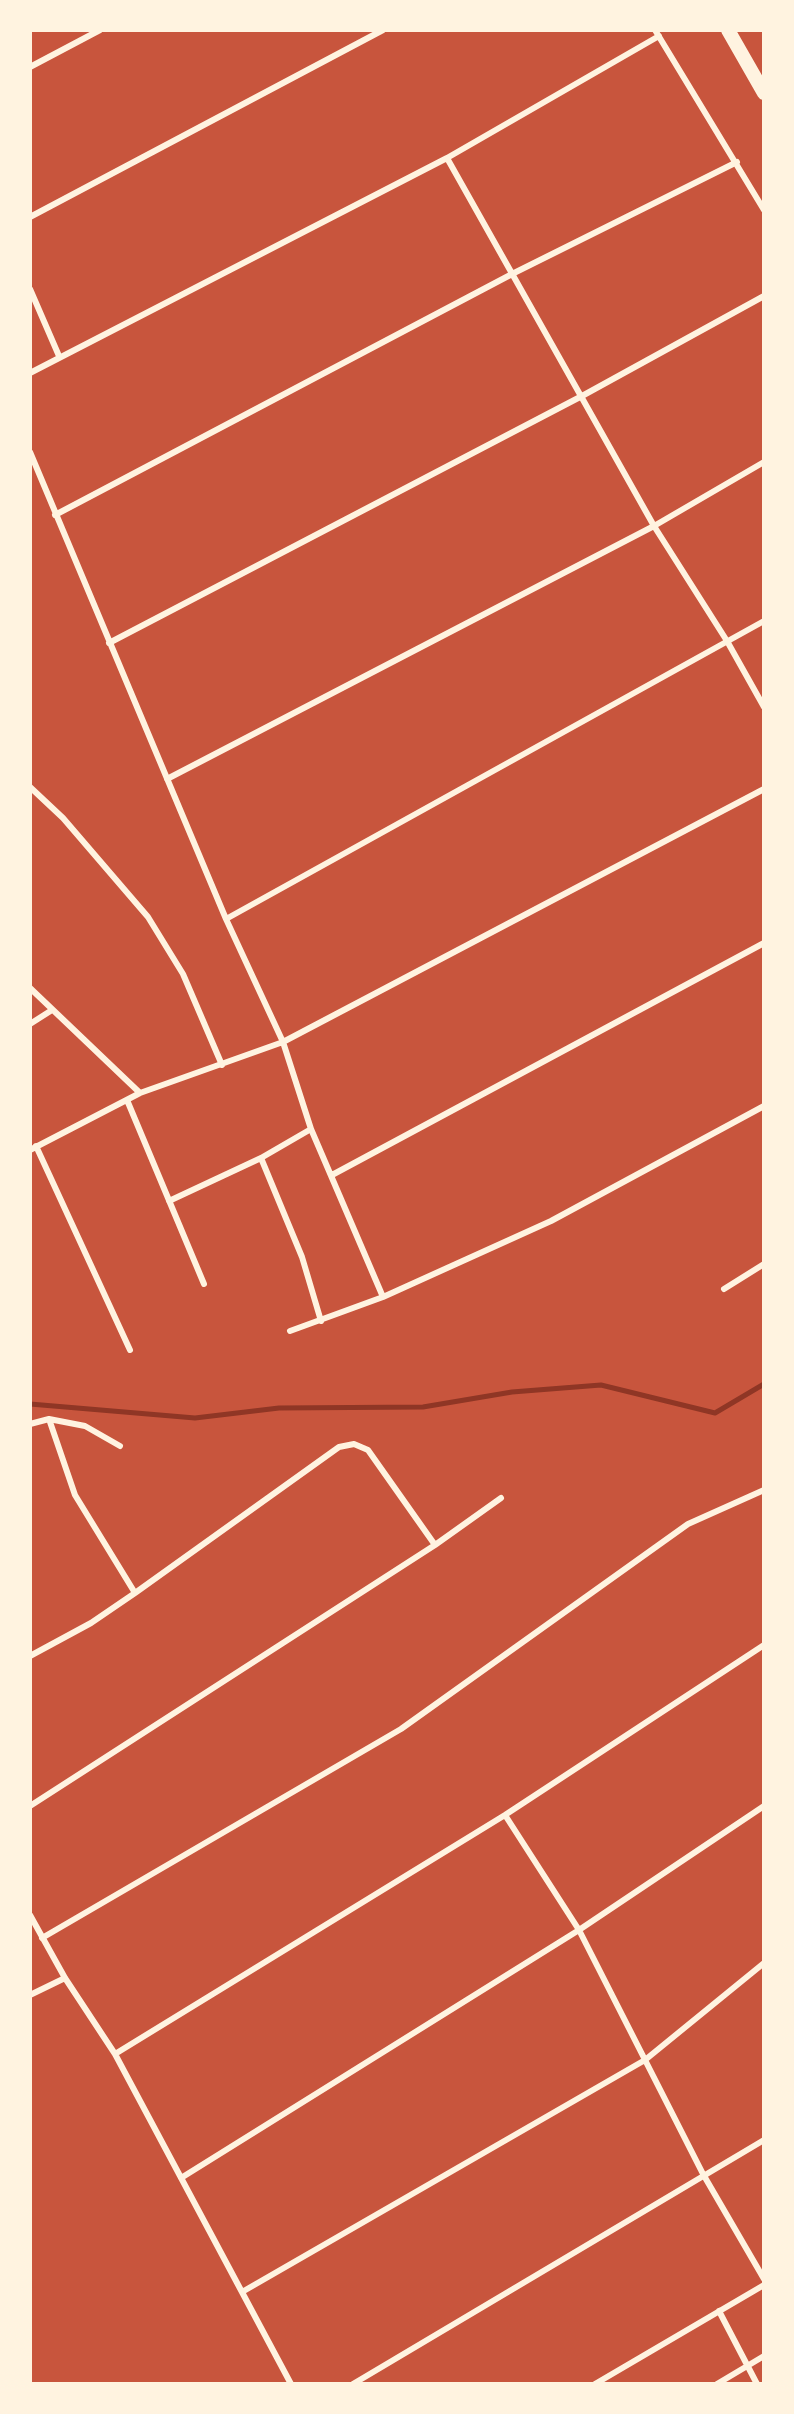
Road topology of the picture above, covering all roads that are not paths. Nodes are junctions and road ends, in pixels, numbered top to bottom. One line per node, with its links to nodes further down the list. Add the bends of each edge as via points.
1 (100, 30): 5 (street)
2 (383, 30): 10 (street)
3 (728, 30): 6 (highway)
4 (657, 33): 7 (street); 8 (street)
5 (30, 67)
6 (764, 93)
7 (447, 158): 11 (street); 14 (street)
8 (737, 162): 9 (street); 11 (street)
9 (764, 210)
10 (30, 217)
11 (514, 273): 16 (street); 19 (street)
12 (30, 289): 14 (street)
13 (764, 296): 16 (street)
14 (59, 356): 15 (street)
15 (30, 373)
16 (582, 396): 20 (street); 23 (street)
17 (30, 452): 19 (street)
18 (764, 462): 20 (street)
19 (55, 515): 23 (street)
20 (654, 526): 22 (street); 25 (street)
21 (764, 621): 22 (street)
22 (727, 642): 24 (street); 28 (street)
23 (109, 643): 25 (street)
24 (764, 707)
25 (167, 779): 28 (street)
26 (30, 787): 34 (street, via 63,818 148,916 183,974)
27 (764, 789): 33 (street)
28 (226, 919): 33 (street)
29 (764, 943): 41 (street)
30 (30, 988): 31 (street)
31 (52, 1010): 32 (street); 35 (street)
32 (30, 1023)
33 (283, 1042): 34 (street); 38 (street)
34 (222, 1065): 35 (street)
35 (140, 1093): 36 (street)
36 (127, 1100): 39 (street); 42 (street)
37 (764, 1106): 46 (street, via 551,1221)
38 (311, 1129): 40 (street); 41 (street)
39 (33, 1148): 49 (street)
40 (261, 1158): 42 (street); 47 (street, via 302,1257)
41 (332, 1175): 46 (street)
42 (169, 1201): 44 (street)
43 (764, 1264): 45 (street)
44 (204, 1284)
45 (724, 1289)
46 (383, 1297): 47 (street)
47 (321, 1322): 48 (street)
48 (290, 1331)
49 (130, 1350)
50 (49, 1419): 51 (street); 52 (street, via 85,1426); 56 (street, via 75,1495)
51 (30, 1424)
52 (120, 1446)
53 (764, 1490): 64 (street, via 688,1524 401,1729)
54 (501, 1498): 55 (street)
55 (435, 1545): 56 (street, via 368,1450 354,1444 339,1447); 59 (street)
56 (135, 1593): 58 (street, via 91,1623)
57 (764, 1645): 61 (street)
58 (30, 1656)
59 (30, 1806)
60 (764, 1806): 63 (street)
61 (505, 1815): 63 (street); 68 (street)
62 (30, 1916): 64 (street)
63 (579, 1930): 69 (street); 72 (street)
64 (42, 1938): 66 (street)
65 (764, 1963): 69 (street)
66 (64, 1978): 67 (street); 68 (street)
67 (30, 1995)
68 (115, 2054): 72 (street)
69 (645, 2060): 71 (street); 75 (street)
70 (764, 2140): 71 (street)
71 (703, 2174): 73 (street); 80 (street)
72 (181, 2178): 75 (street)
73 (764, 2279)
74 (764, 2285): 76 (street)
75 (242, 2292): 79 (street)
76 (719, 2311): 78 (street); 81 (street)
77 (764, 2356): 78 (street)
78 (746, 2367): 82 (street); 83 (street)
79 (291, 2384)
80 (353, 2384)
81 (596, 2384)
82 (717, 2384)
83 (757, 2384)

